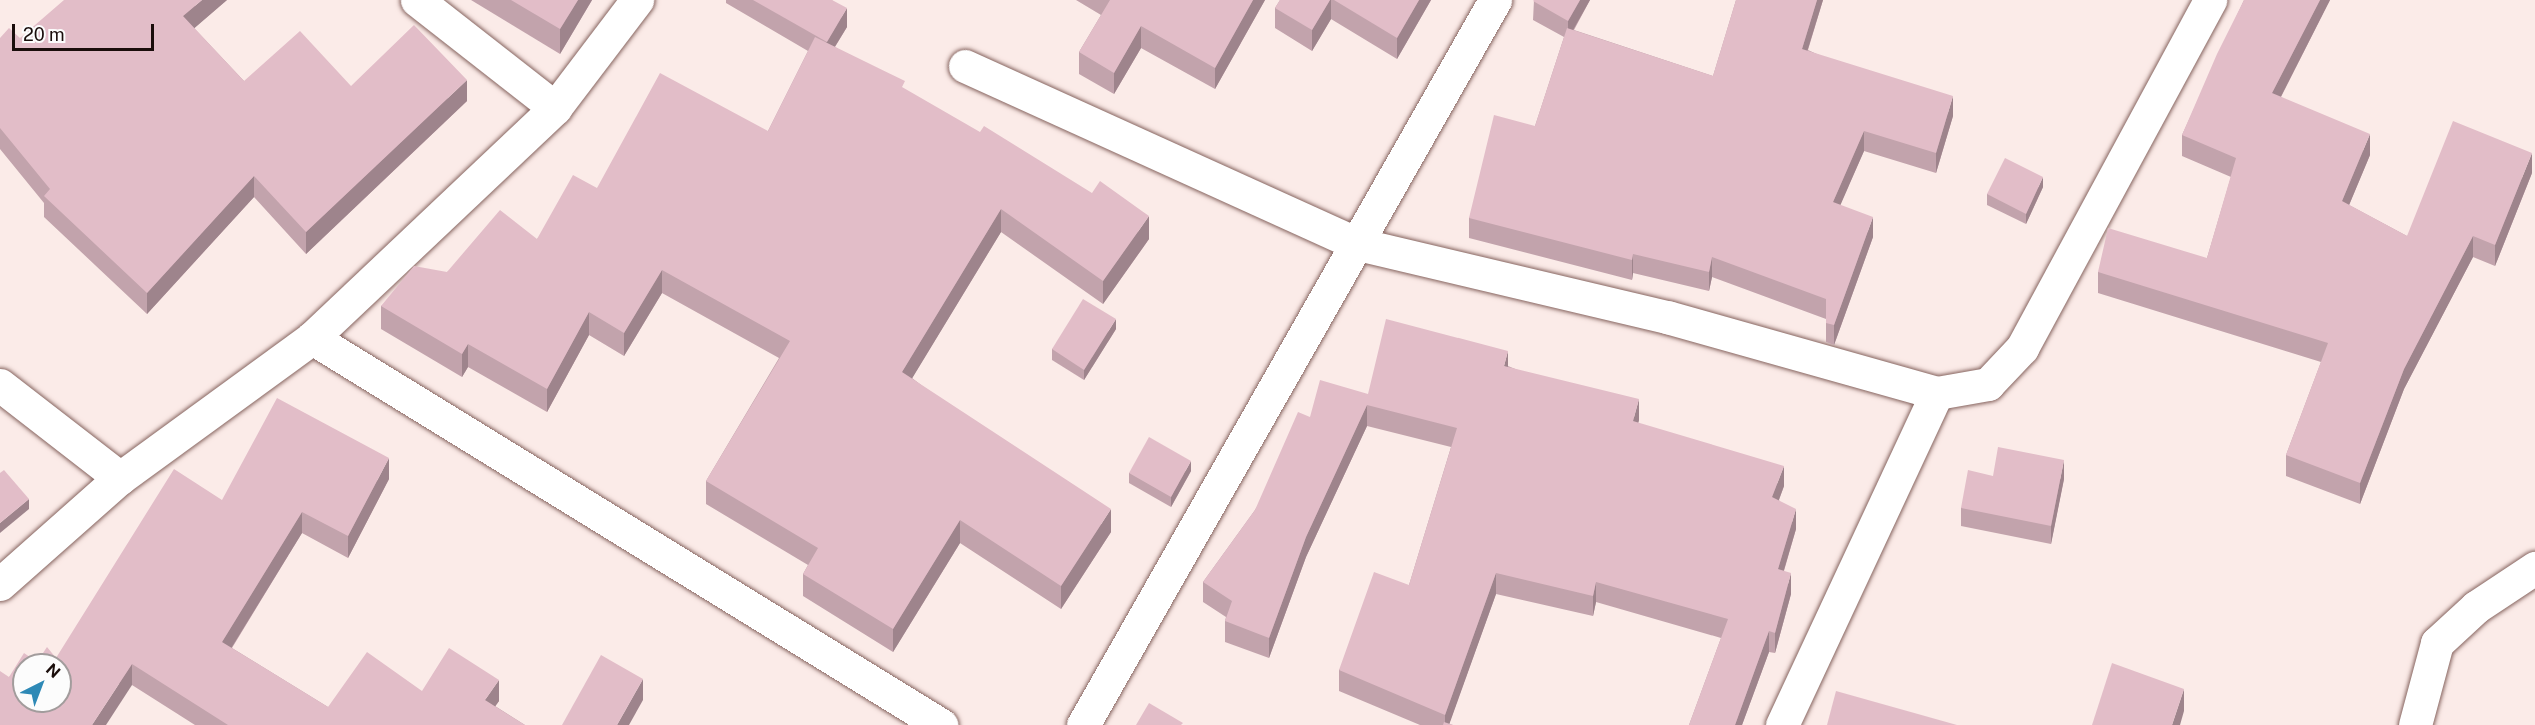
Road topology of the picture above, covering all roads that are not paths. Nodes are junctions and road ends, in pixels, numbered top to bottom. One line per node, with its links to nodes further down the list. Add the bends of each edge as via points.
1 (417, 0): 6 (street)
2 (637, 0): 6 (street)
3 (1495, 0): 7 (street)
4 (2211, 0): 10 (street, via 2022,348 1988,384)
5 (965, 66): 7 (street)
6 (555, 108): 8 (street)
7 (1358, 243): 10 (street, via 1667,317); 15 (street)
8 (312, 338): 11 (street); 14 (street)
9 (0, 385): 11 (street)
10 (1937, 393): 16 (street)
11 (120, 478): 13 (street)
12 (2535, 568): 17 (street, via 2476,607 2438,643)
13 (0, 584)
14 (941, 725)
15 (1083, 725)
16 (1782, 725)
17 (2415, 725)

